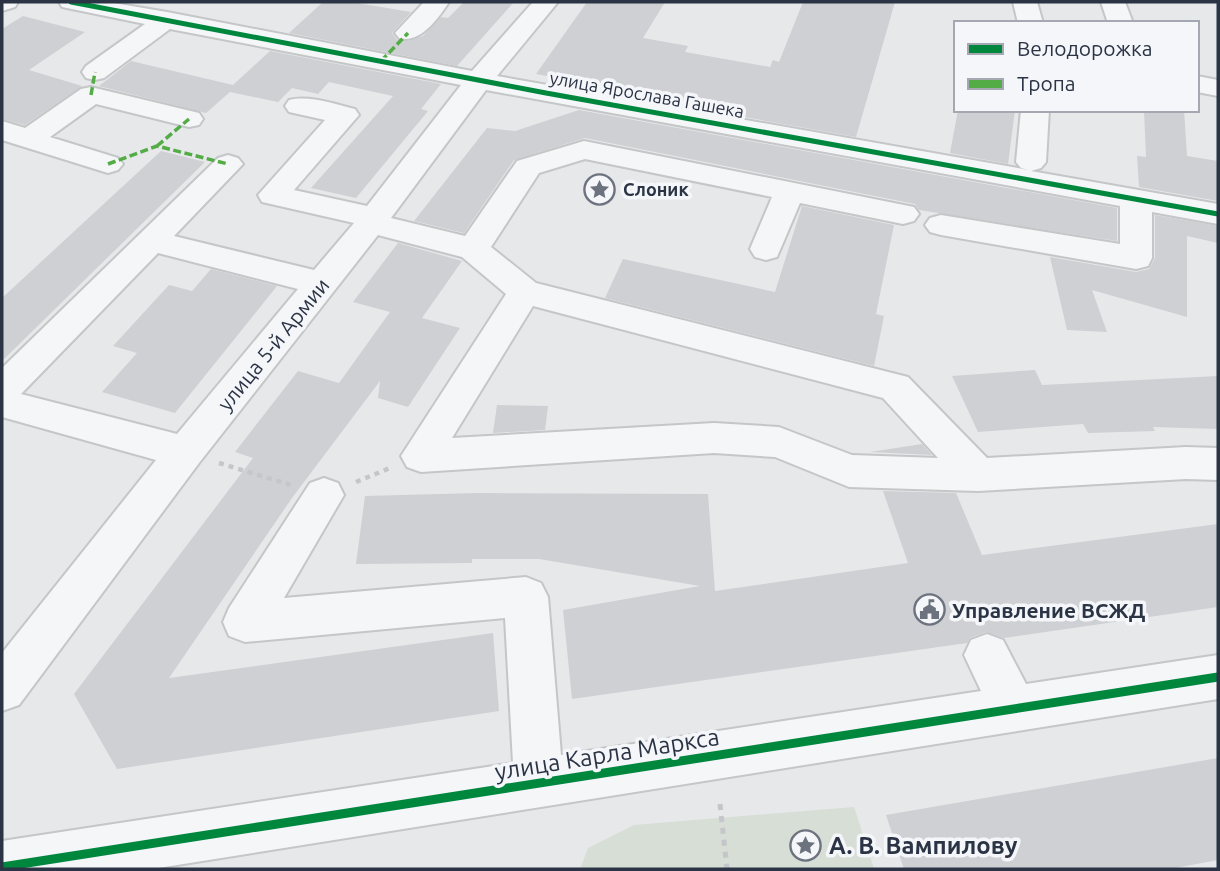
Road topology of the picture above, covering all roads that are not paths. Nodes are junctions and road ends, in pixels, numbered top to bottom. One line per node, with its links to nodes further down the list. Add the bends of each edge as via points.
1 (71, 2): 6 (street, улица Ярослава Гашека)
2 (437, 2): 9 (street)
3 (546, 2): 11 (street, улица 5-й Армии)
4 (1025, 2): 7 (street)
5 (1113, 2): 8 (street)
6 (167, 19): 10 (street); 11 (street, улица Ярослава Гашека)
7 (1030, 21)
8 (1120, 21)
9 (408, 33)
10 (95, 72)
11 (480, 80): 18 (street, улица Ярослава Гашека); 26 (street, улица 5-й Армии)
12 (1199, 84): 13 (street)
13 (1218, 88)
14 (299, 106): 26 (street, via 345,115 273,195)
15 (1035, 112): 19 (street)
16 (189, 119): 17 (street, via 92,95)
17 (15, 134): 20 (street)
18 (790, 135): 22 (street); 23 (street, улица Ярослава Гашека)
19 (1031, 162)
20 (108, 164)
21 (228, 164): 28 (street)
22 (780, 191): 24 (street); 29 (street); 30 (street, via 584,150 528,167)
23 (1136, 199): 25 (street, улица Ярослава Гашека); 27 (street, via 1136,258)
24 (903, 214)
25 (1218, 214)
26 (373, 220): 30 (street); 31 (street, улица 5-й Армии)
27 (942, 225)
28 (150, 241): 31 (street); 33 (street)
29 (766, 248)
30 (473, 249): 32 (street)
31 (323, 284): 35 (street, улица 5-й Армии)
32 (525, 292): 37 (street, via 895,387); 37 (street, via 421,456 714,438 779,442 849,471)
33 (2, 390)
34 (2, 403): 35 (street)
35 (185, 452): 41 (street, улица 5-й Армии)
36 (1218, 464): 37 (street)
37 (978, 475)
38 (324, 495): 43 (street, via 246,622 526,597)
39 (987, 654): 42 (street)
40 (1218, 677): 42 (street, улица Карла Маркса)
41 (2, 689)
42 (1014, 709): 43 (street, улица Карла Маркса)
43 (539, 784): 44 (street, улица Карла Маркса)
44 (2, 867)

